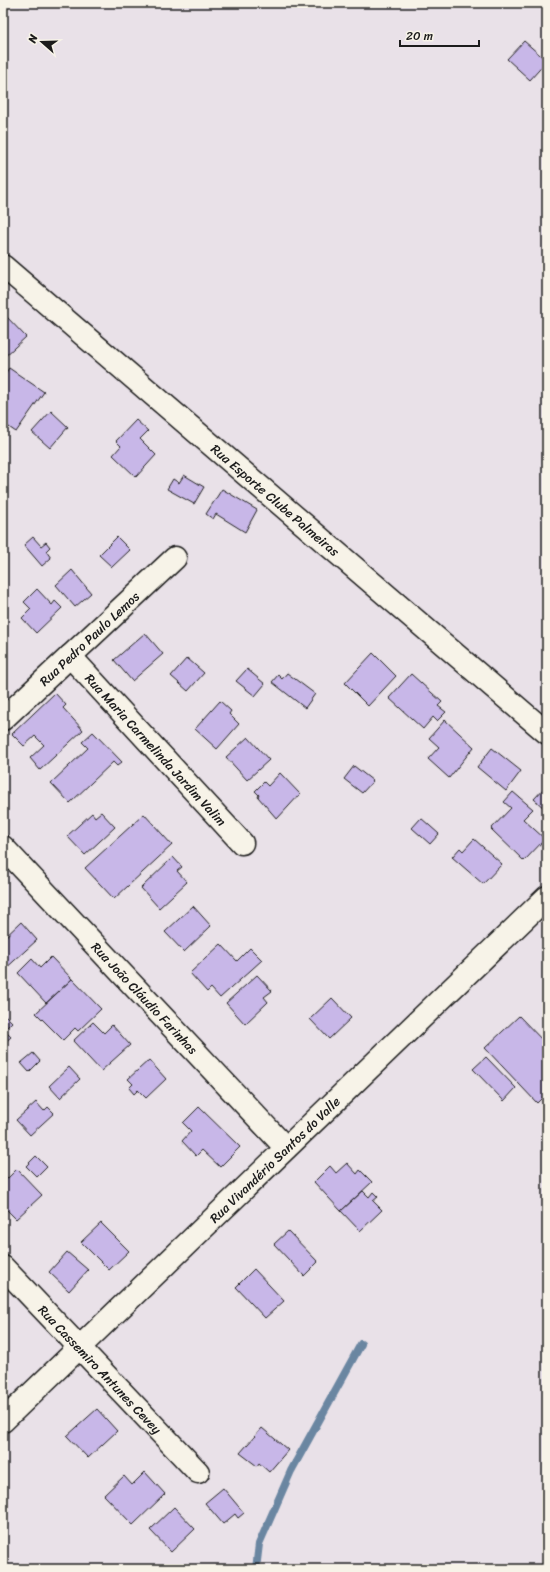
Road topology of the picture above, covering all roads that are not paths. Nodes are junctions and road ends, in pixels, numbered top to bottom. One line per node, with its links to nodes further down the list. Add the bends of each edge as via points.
1 (3, 266): 5 (street, Rua Esporte Clube Palmeiras)
2 (175, 558): 3 (street, Rua Pedro Paulo Lemos)
3 (70, 656): 4 (street, Rua Pedro Paulo Lemos); 6 (street, Rua Maria Carmelinda Jardim Valim)
4 (3, 719)
5 (547, 733)
6 (242, 843)
7 (3, 847): 9 (street, Rua João Cláudio Farinhas)
8 (547, 897): 9 (street, Rua Vivandério Santos do Valle)
9 (286, 1148): 11 (street, Rua Vivandério Santos do Valle)
10 (3, 1267): 11 (street, Rua Cassemiro Antunes Cevey)
11 (80, 1348): 12 (street, Rua Vivandério Santos do Valle); 13 (street, Rua Cassemiro Antunes Cevey)
12 (3, 1421)
13 (198, 1472)

